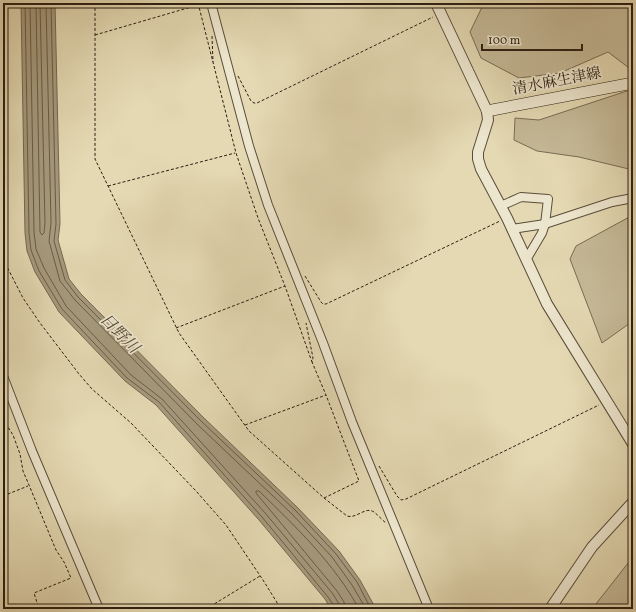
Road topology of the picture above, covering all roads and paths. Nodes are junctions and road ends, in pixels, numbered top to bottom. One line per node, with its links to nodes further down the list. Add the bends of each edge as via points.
1 (94, 3): 6 (path)
2 (211, 3): 41 (street, via 249,146 268,205 352,422)
3 (436, 3): 5 (street)
4 (198, 4): 6 (path); 10 (path)
5 (441, 14): 7 (path, via 257,103 251,101); 9 (street)
6 (95, 35): 11 (path, via 95,159)
7 (239, 76)
8 (633, 83): 9 (main road, 清水麻生津線)
9 (487, 111): 13 (street, via 488,120 478,159)
10 (236, 153): 11 (path); 20 (path, via 258,218)
11 (108, 186): 22 (path)
12 (633, 198): 15 (street, via 612,202)
13 (500, 206): 14 (street); 15 (street, via 521,197 548,199)
14 (506, 218): 16 (street); 19 (path, via 326,304 321,302)
15 (544, 224): 16 (street); 18 (street, via 542,233)
16 (512, 229): 18 (street)
17 (3, 259): 36 (path, via 23,298 79,374 92,389 131,423 196,491 226,525)
18 (526, 260): 26 (street, via 547,304)
19 (303, 273)
20 (286, 286): 22 (path); 23 (path)
21 (306, 319): 23 (path)
22 (176, 328): 28 (path)
23 (312, 362): 25 (path)
24 (3, 376): 38 (street)
25 (326, 394): 28 (path); 33 (path, via 359,481)
26 (607, 401): 29 (street); 30 (path, via 406,499 401,500 397,496)
27 (3, 419): 31 (path, via 13,435)
28 (245, 426): 33 (path)
29 (633, 444)
30 (376, 462)
31 (29, 485): 32 (path); 37 (path, via 56,550 71,578 34,593)
32 (3, 496)
33 (324, 498): 35 (path, via 347,516 373,511)
34 (633, 502): 42 (street, via 592,547)
35 (388, 526)
36 (261, 576): 39 (path); 40 (path)
37 (39, 609)
38 (99, 609)
39 (206, 609)
40 (281, 609)
41 (429, 609)
42 (550, 609)

